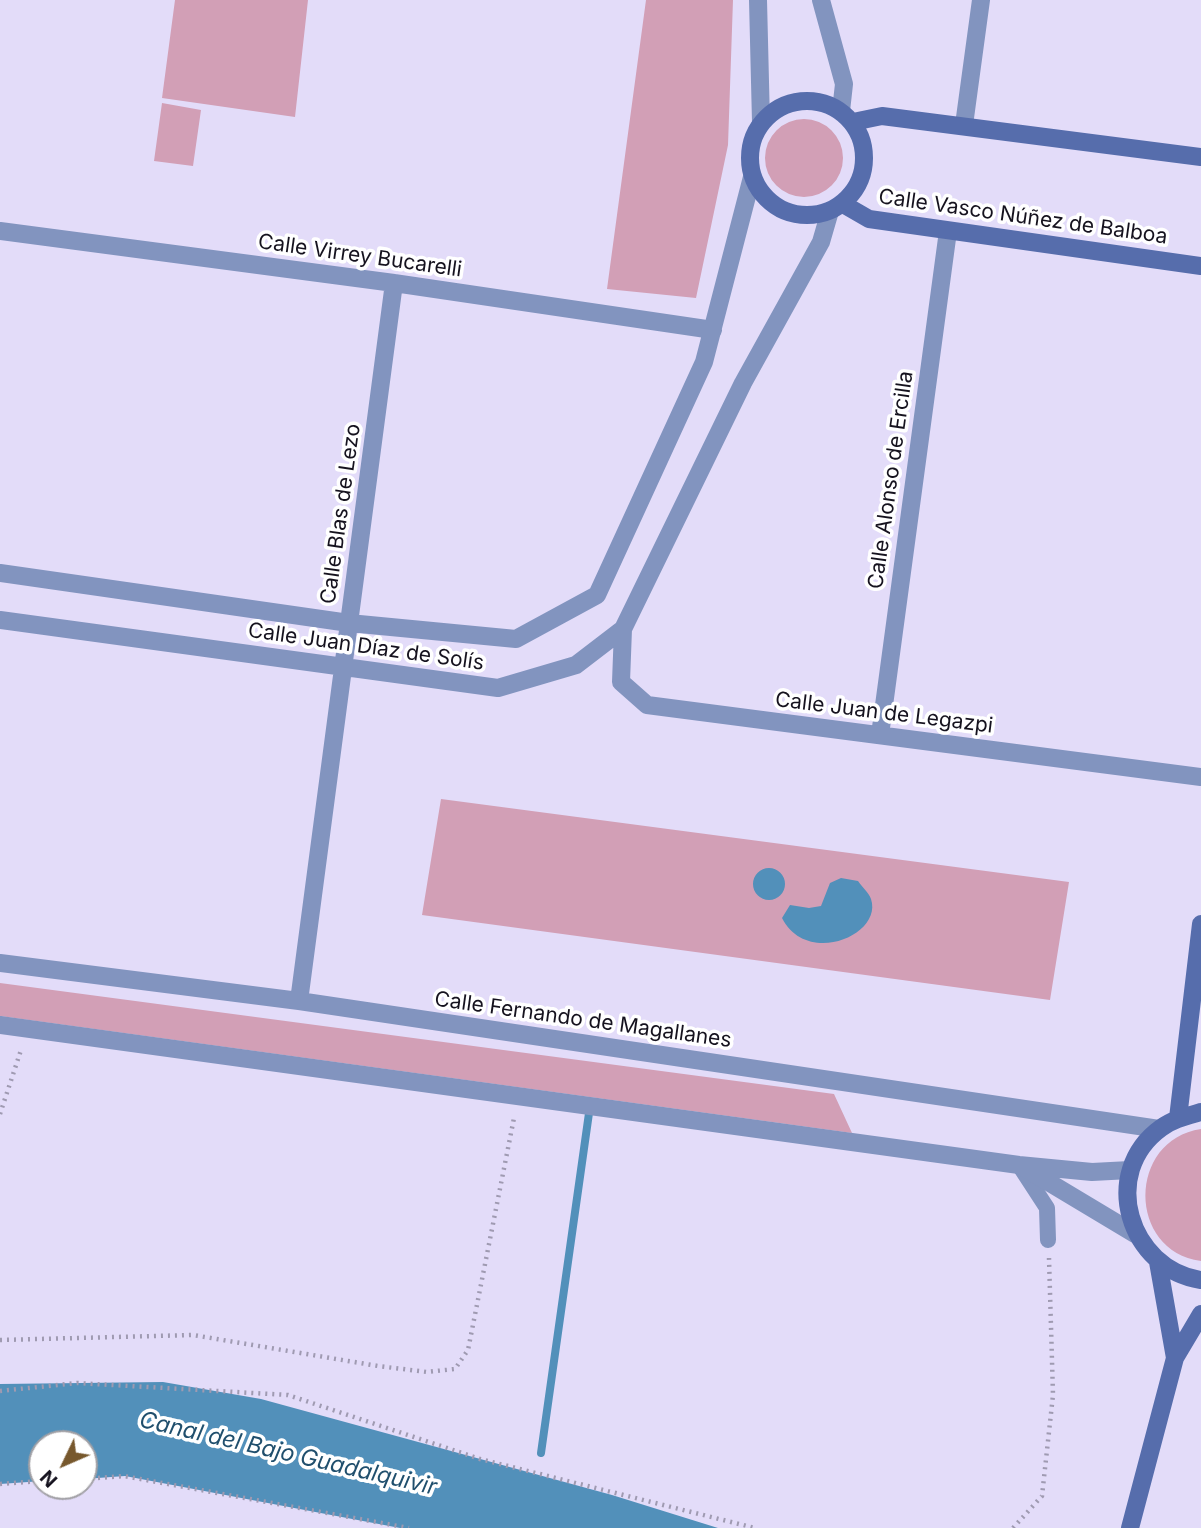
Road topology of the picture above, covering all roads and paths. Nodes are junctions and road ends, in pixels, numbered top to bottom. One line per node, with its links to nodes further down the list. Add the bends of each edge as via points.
1 (758, 0): 5 (street)
2 (821, 0): 4 (street, Calle Vasco Núñez de Balboa, via 844,84)
3 (981, 0): 6 (street)
4 (847, 117): 5 (street, via 814,100 784,104); 6 (street); 9 (street, Calle Vasco Núñez de Balboa, via 865,150 861,180)
5 (761, 122): 8 (street, via 750,149)
6 (964, 125): 7 (street)
7 (1201, 157)
8 (752, 177): 9 (street, Calle Vasco Núñez de Balboa, via 770,203 799,215); 14 (street, Calle Juan Díaz de Solís)
9 (836, 208): 11 (street, Calle Vasco Núñez de Balboa, via 869,219); 18 (street, Calle Juan Díaz de Solís, via 743,383)
10 (0, 231): 13 (street, Calle Virrey Bucarelli)
11 (948, 231): 12 (street, Calle Vasco Núñez de Balboa); 20 (street, Calle Alonso de Ercilla)
12 (1201, 266)
13 (394, 283): 14 (street, Calle Virrey Bucarelli); 17 (street, Calle Blas de Lezo)
14 (713, 330): 17 (street, Calle Juan Díaz de Solís, via 704,362 597,595 516,639)
15 (0, 573): 17 (street, Calle Juan Díaz de Solís)
16 (0, 620): 19 (street, Calle Juan Díaz de Solís)
17 (349, 623): 19 (street, Calle Blas de Lezo)
18 (622, 629): 19 (street, Calle Juan Díaz de Solís, via 576,664 498,688); 20 (street, Calle Juan de Legazpi, via 621,682 647,705)
19 (343, 667): 24 (street, Calle Blas de Lezo)
20 (880, 735): 21 (street, Calle Juan de Legazpi)
21 (1201, 777)
22 (1201, 924): 30 (street)
23 (0, 963): 24 (street, Calle Fernando de Magallanes)
24 (299, 1001): 31 (street, Calle Fernando de Magallanes)
25 (0, 1025): 26 (street)
26 (28, 1029): 27 (street); 29 (path)
27 (518, 1096): 32 (street); 39 (path, via 468,1350 455,1369 378,1366 193,1335)
28 (1201, 1112): 30 (street)
29 (0, 1114)
30 (1178, 1118): 31 (street)
31 (1160, 1129): 33 (street, via 1142,1147)
32 (1019, 1165): 33 (street, via 1092,1172); 34 (street); 35 (lane, via 1047,1208)
33 (1130, 1170): 34 (street, via 1126,1192)
34 (1135, 1234): 36 (street)
35 (1048, 1240): 47 (path, via 1053,1395 1042,1496)
36 (1158, 1262): 37 (street, via 1177,1274); 40 (street)
37 (1201, 1280)
38 (1201, 1314): 40 (street)
39 (0, 1340)
40 (1175, 1358): 48 (street)
41 (0, 1391): 46 (path, via 77,1383 288,1395 480,1459)
42 (98, 1478): 45 (path, via 124,1476)
43 (28, 1482): 44 (path)
44 (0, 1483)
45 (409, 1528)
46 (755, 1528)
47 (1013, 1528)
48 (1130, 1528)

